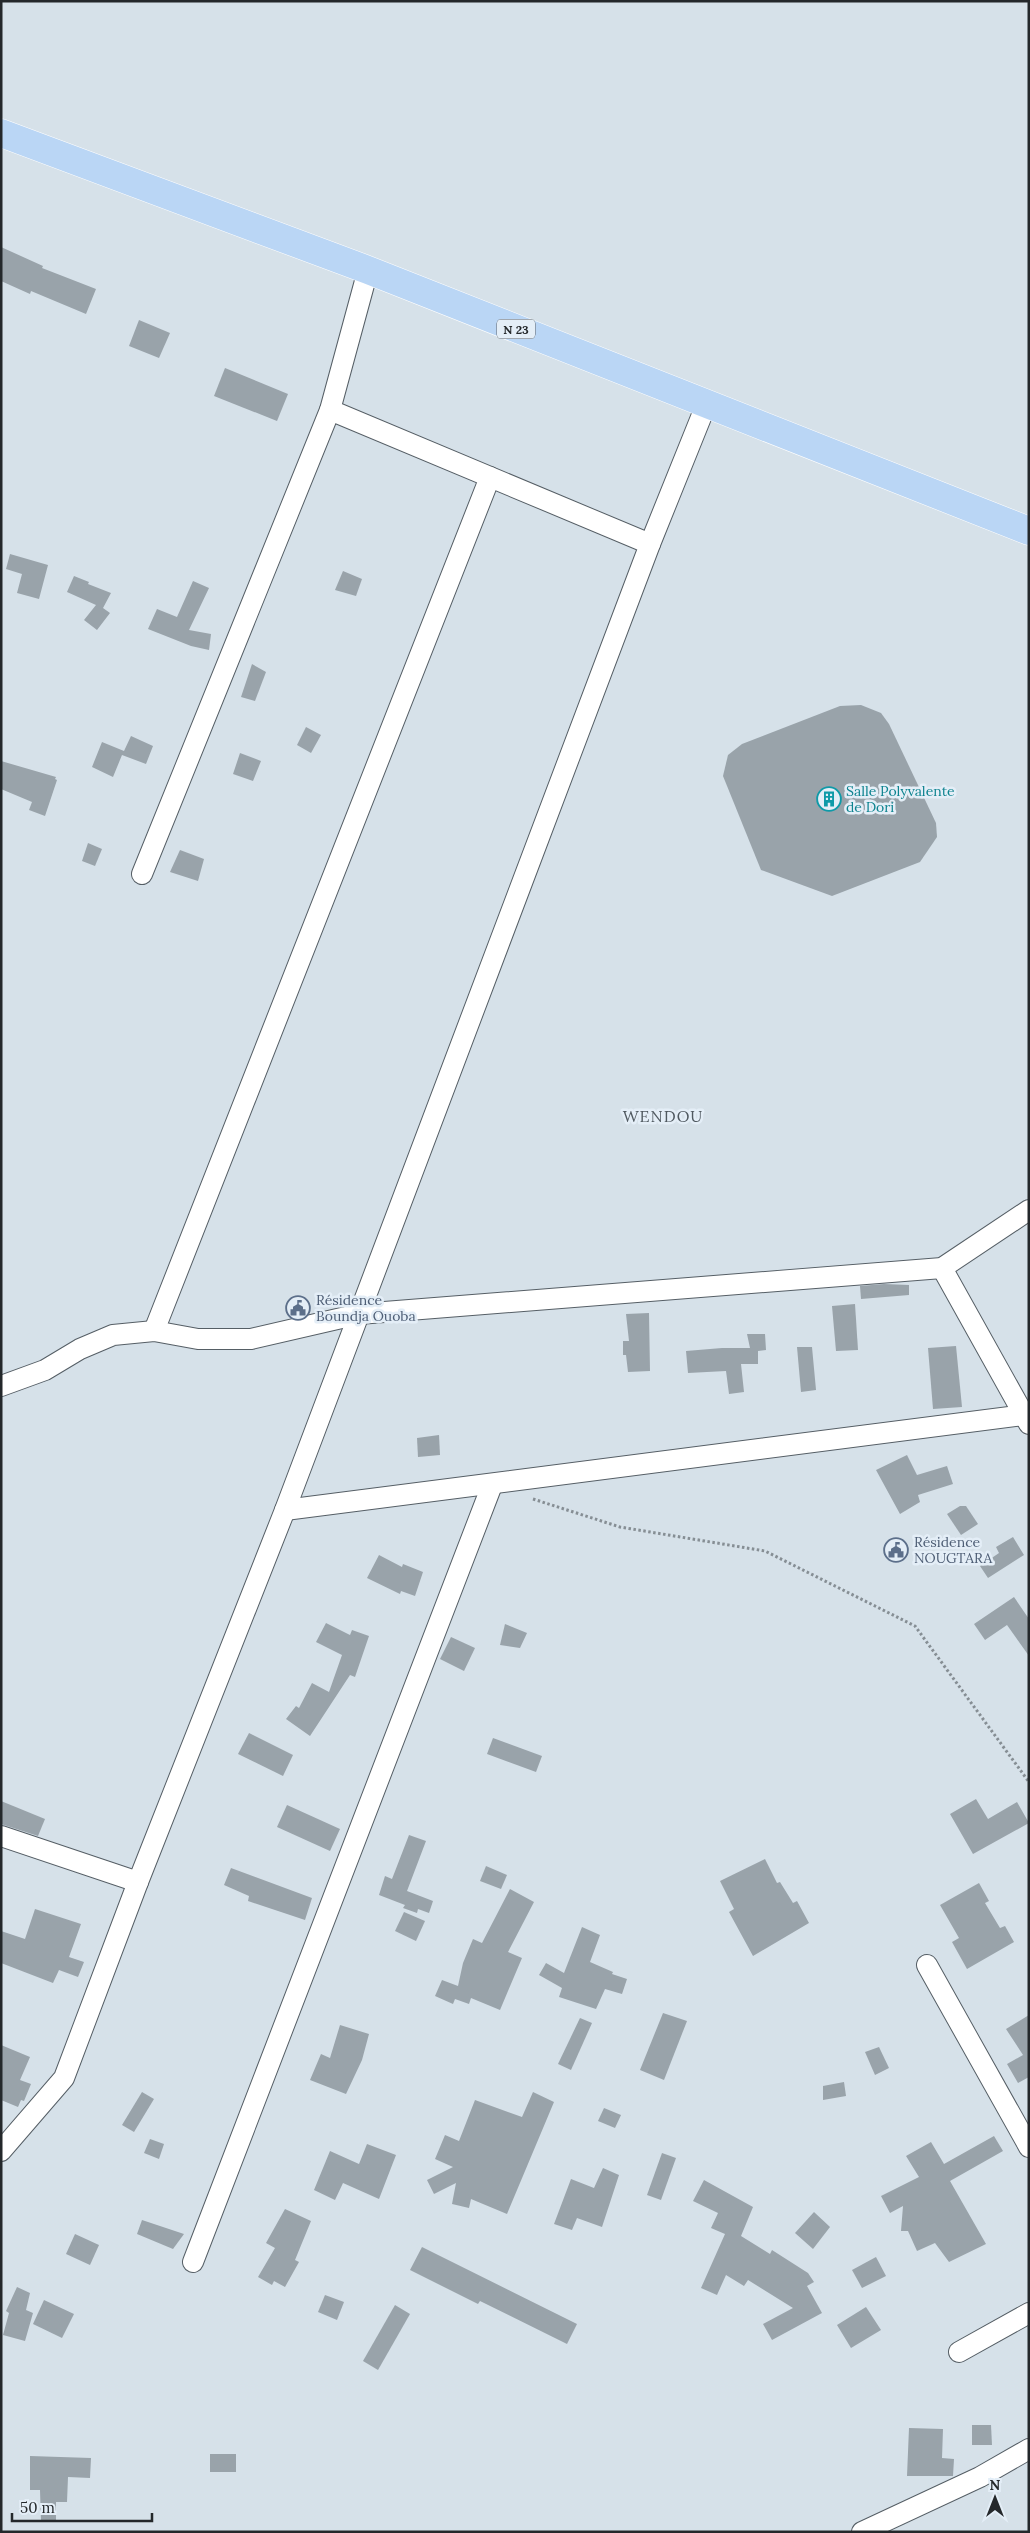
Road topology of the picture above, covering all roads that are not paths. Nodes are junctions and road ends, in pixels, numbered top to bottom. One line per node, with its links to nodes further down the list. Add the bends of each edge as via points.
1 (1, 133): 2 (main road, N 23)
2 (368, 270): 3 (main road, N 23); 4 (street)
3 (706, 405): 6 (main road, N 23); 7 (street)
4 (330, 410): 5 (street); 8 (street)
5 (490, 478): 7 (street); 12 (street)
6 (1029, 531)
7 (650, 544): 11 (street)
8 (142, 874)
9 (1029, 1210): 10 (street)
10 (942, 1268): 11 (street); 14 (street)
11 (358, 1314): 12 (street, via 251,1339 198,1339); 16 (street)
12 (154, 1331): 13 (street, via 113,1335 80,1349 45,1370)
13 (1, 1386)
14 (1026, 1420): 15 (street)
15 (492, 1485): 16 (street); 22 (street)
16 (285, 1510): 18 (street)
17 (1, 1836): 18 (street)
18 (138, 1882): 21 (street, via 64,2078)
19 (927, 1965): 20 (street)
20 (1029, 2147)
21 (1, 2151)
22 (193, 2262)
23 (1029, 2313): 24 (street)
24 (959, 2352)
25 (1029, 2449): 26 (street, via 980,2477)
26 (862, 2532)

